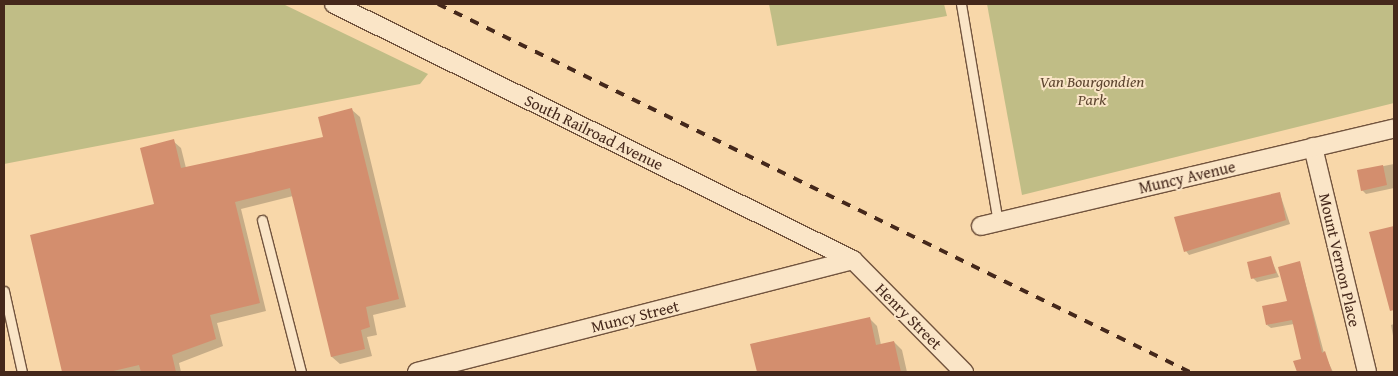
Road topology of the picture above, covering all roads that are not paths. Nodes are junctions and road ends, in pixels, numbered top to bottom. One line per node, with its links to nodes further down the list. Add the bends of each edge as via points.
1 (334, 4): 8 (street, South Railroad Avenue)
2 (961, 4): 6 (lane)
3 (1394, 128): 4 (street, Muncy Avenue)
4 (1314, 147): 6 (street, Muncy Avenue); 14 (street, Mount Vernon Place)
5 (262, 220): 11 (lane)
6 (998, 222): 7 (street, Muncy Avenue)
7 (981, 226)
8 (853, 260): 12 (street, Muncy Street); 13 (street, Henry Street)
9 (4, 291): 10 (lane)
10 (22, 372)
11 (301, 372)
12 (417, 372)
13 (964, 372)
14 (1367, 372)

